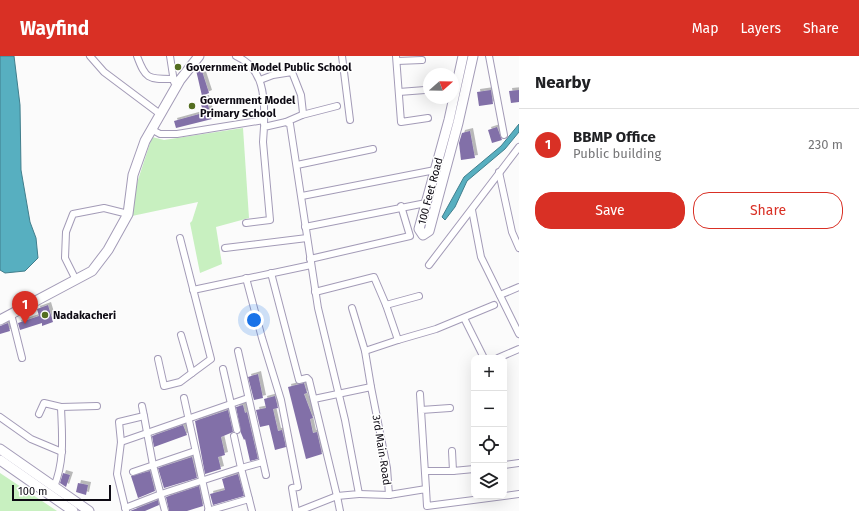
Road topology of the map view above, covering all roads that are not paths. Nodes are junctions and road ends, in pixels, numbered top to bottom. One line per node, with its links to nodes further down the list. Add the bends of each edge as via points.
1 (90, 56): 18 (street, via 104,72)
2 (137, 56): 14 (street, via 144,74)
3 (170, 56): 14 (street)
4 (199, 56): 14 (main road)
5 (236, 56): 10 (street)
6 (342, 56): 22 (street)
7 (463, 56): 30 (main road, 100 Feet Road)
8 (473, 56): 33 (main road, 100 Feet Road, via 429,231 423,235 420,229)
9 (489, 56): 26 (street)
10 (247, 58): 13 (street)
11 (397, 58): 12 (street); 16 (street)
12 (422, 60)
13 (260, 80): 19 (street, via 292,72 300,95); 21 (street, via 264,97)
14 (175, 83): 18 (main road)
15 (423, 90): 16 (street)
16 (399, 92): 20 (street, via 401,122)
17 (337, 106): 19 (street)
18 (160, 114): 25 (main road)
19 (302, 115): 23 (street)
20 (428, 118)
21 (264, 120): 24 (street); 25 (street, via 176,134 160,134)
22 (350, 120)
23 (286, 122): 24 (street); 29 (street, via 292,127)
24 (264, 128): 37 (street, via 270,220)
25 (151, 129): 36 (main road, via 133,175)
26 (504, 135)
27 (519, 147): 31 (street)
28 (374, 149): 29 (street)
29 (297, 165): 32 (street)
30 (435, 170): 32 (street); 33 (main road, 100 Feet Road)
31 (499, 172): 35 (street); 42 (street, via 512,232)
32 (302, 196): 38 (street)
33 (426, 202): 34 (street)
34 (401, 206): 38 (street); 43 (street, via 410,236)
35 (472, 210): 44 (street); 51 (street, via 481,257)
36 (128, 214): 47 (main road, via 108,250 92,271); 47 (street, via 104,208 73,214 66,232 65,258)
37 (246, 223)
38 (306, 227): 40 (street)
39 (180, 238): 49 (street)
40 (307, 238): 41 (street); 43 (street)
41 (225, 248)
42 (519, 248)
43 (311, 262): 45 (street); 50 (street)
44 (429, 265)
45 (271, 273): 46 (street); 76 (street, via 299,380 309,379)
46 (246, 278): 49 (street); 120 (street, via 281,400 298,487 292,488)
47 (76, 280): 56 (main road)
48 (519, 287): 51 (street)
49 (193, 290): 70 (street, via 211,359)
50 (315, 292): 53 (street, via 374,277); 72 (street)
51 (500, 295): 59 (street)
52 (419, 296): 53 (street)
53 (386, 305): 61 (street)
54 (494, 305): 57 (street)
55 (352, 308): 64 (street, 3rd Main Road)
56 (11, 314): 58 (main road); 67 (street)
57 (464, 318): 61 (street); 65 (street)
58 (0, 320)
59 (519, 334)
60 (181, 335): 70 (street)
61 (398, 340): 64 (street)
62 (519, 349): 66 (street)
63 (238, 351): 75 (street)
64 (365, 351): 71 (street, 3rd Main Road)
65 (482, 355)
66 (505, 355)
67 (22, 358)
68 (158, 360): 70 (street, via 164,386 180,382)
69 (224, 368): 77 (street)
70 (192, 373)
71 (371, 387): 72 (street); 110 (street, 3rd Main Road, via 387,468)
72 (339, 394): 76 (street); 108 (street)
73 (420, 394): 82 (street)
74 (184, 398): 86 (street)
75 (248, 398): 77 (street); 94 (street)
76 (314, 400): 111 (street)
77 (232, 403): 86 (street); 98 (street)
78 (97, 406): 80 (street)
79 (142, 406): 84 (street)
80 (61, 407): 83 (street, via 44,403); 92 (street)
81 (450, 408): 82 (street)
82 (421, 410): 100 (street)
83 (39, 414)
84 (144, 416): 87 (street); 88 (street, via 119,422)
85 (0, 417): 92 (street, via 31,439)
86 (189, 418): 87 (street); 90 (street)
87 (146, 433): 88 (street); 96 (street)
88 (121, 442): 114 (street, via 117,474)
89 (0, 449): 105 (main road)
90 (195, 451): 96 (street); 104 (street)
91 (452, 451): 101 (street)
92 (62, 452): 105 (street, via 61,471)
93 (0, 460): 115 (main road)
94 (263, 462): 98 (street); 103 (street)
95 (519, 463): 97 (street)
96 (153, 465): 102 (street); 107 (street)
97 (507, 465)
98 (241, 468): 104 (street); 112 (street)
99 (471, 469): 101 (street)
100 (425, 471): 101 (street); 106 (street)
101 (453, 471)
102 (134, 472)
103 (266, 475)
104 (202, 479): 107 (street); 118 (street)
105 (54, 486): 116 (main road)
106 (426, 489): 110 (street, 3rd Main Road); 113 (street)
107 (161, 494): 114 (street); 117 (street)
108 (360, 494): 110 (street); 111 (street)
109 (519, 494): 113 (street)
110 (389, 495)
111 (337, 496): 120 (street); 121 (street)
112 (249, 499): 118 (street); 119 (street)
113 (427, 509)
114 (125, 510)
115 (72, 511)
116 (89, 511)
117 (165, 511)
118 (209, 511)
119 (252, 511)
120 (297, 511)
121 (340, 511)

